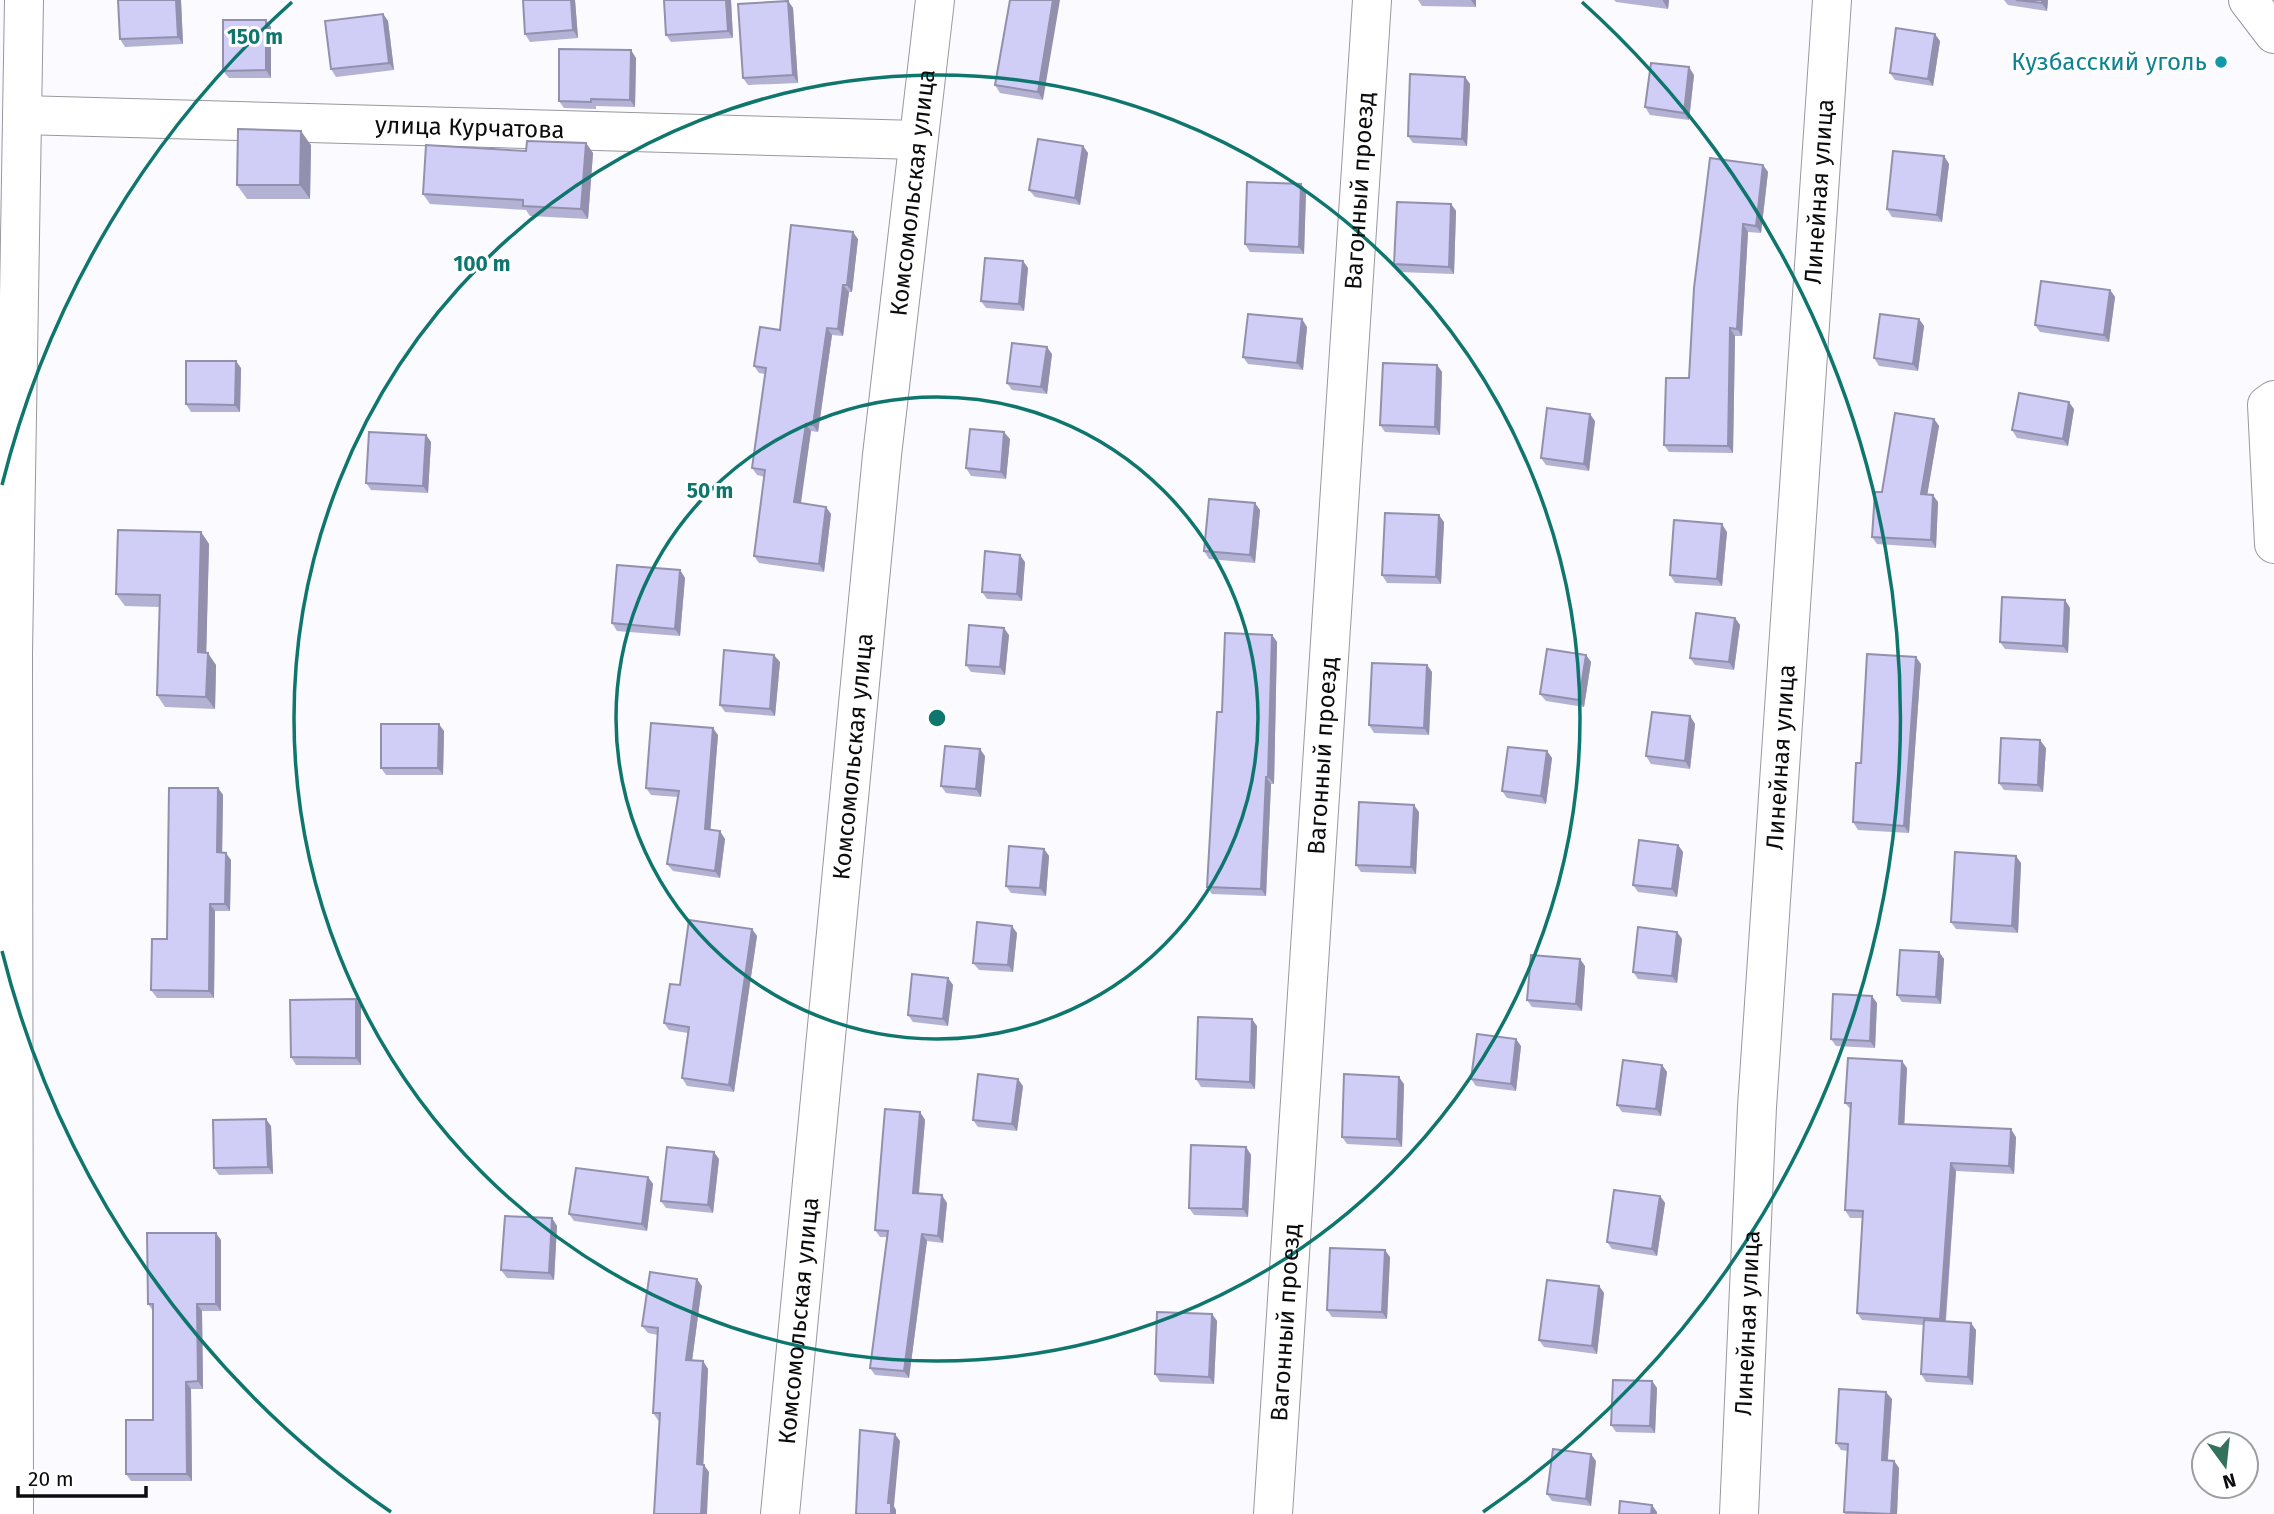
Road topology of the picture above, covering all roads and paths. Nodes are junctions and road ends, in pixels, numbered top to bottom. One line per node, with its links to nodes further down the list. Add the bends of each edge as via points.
1 (24, 0): 7 (street)
2 (935, 0): 8 (street, Комсомольская улица)
3 (1372, 0): 14 (street, Вагонный проезд)
4 (1832, 0): 15 (street, Линейная улица, via 1757,1107)
5 (2248, 0): 6 (street)
6 (2274, 34)
7 (22, 115): 8 (street, улица Курчатова); 11 (street)
8 (919, 141): 13 (street, Комсомольская улица, via 880,468)
9 (2274, 400): 10 (street, via 2267,405)
10 (2274, 544)
11 (7, 1473): 12 (street)
12 (14, 1514)
13 (780, 1514)
14 (1273, 1514)
15 (1739, 1514)

